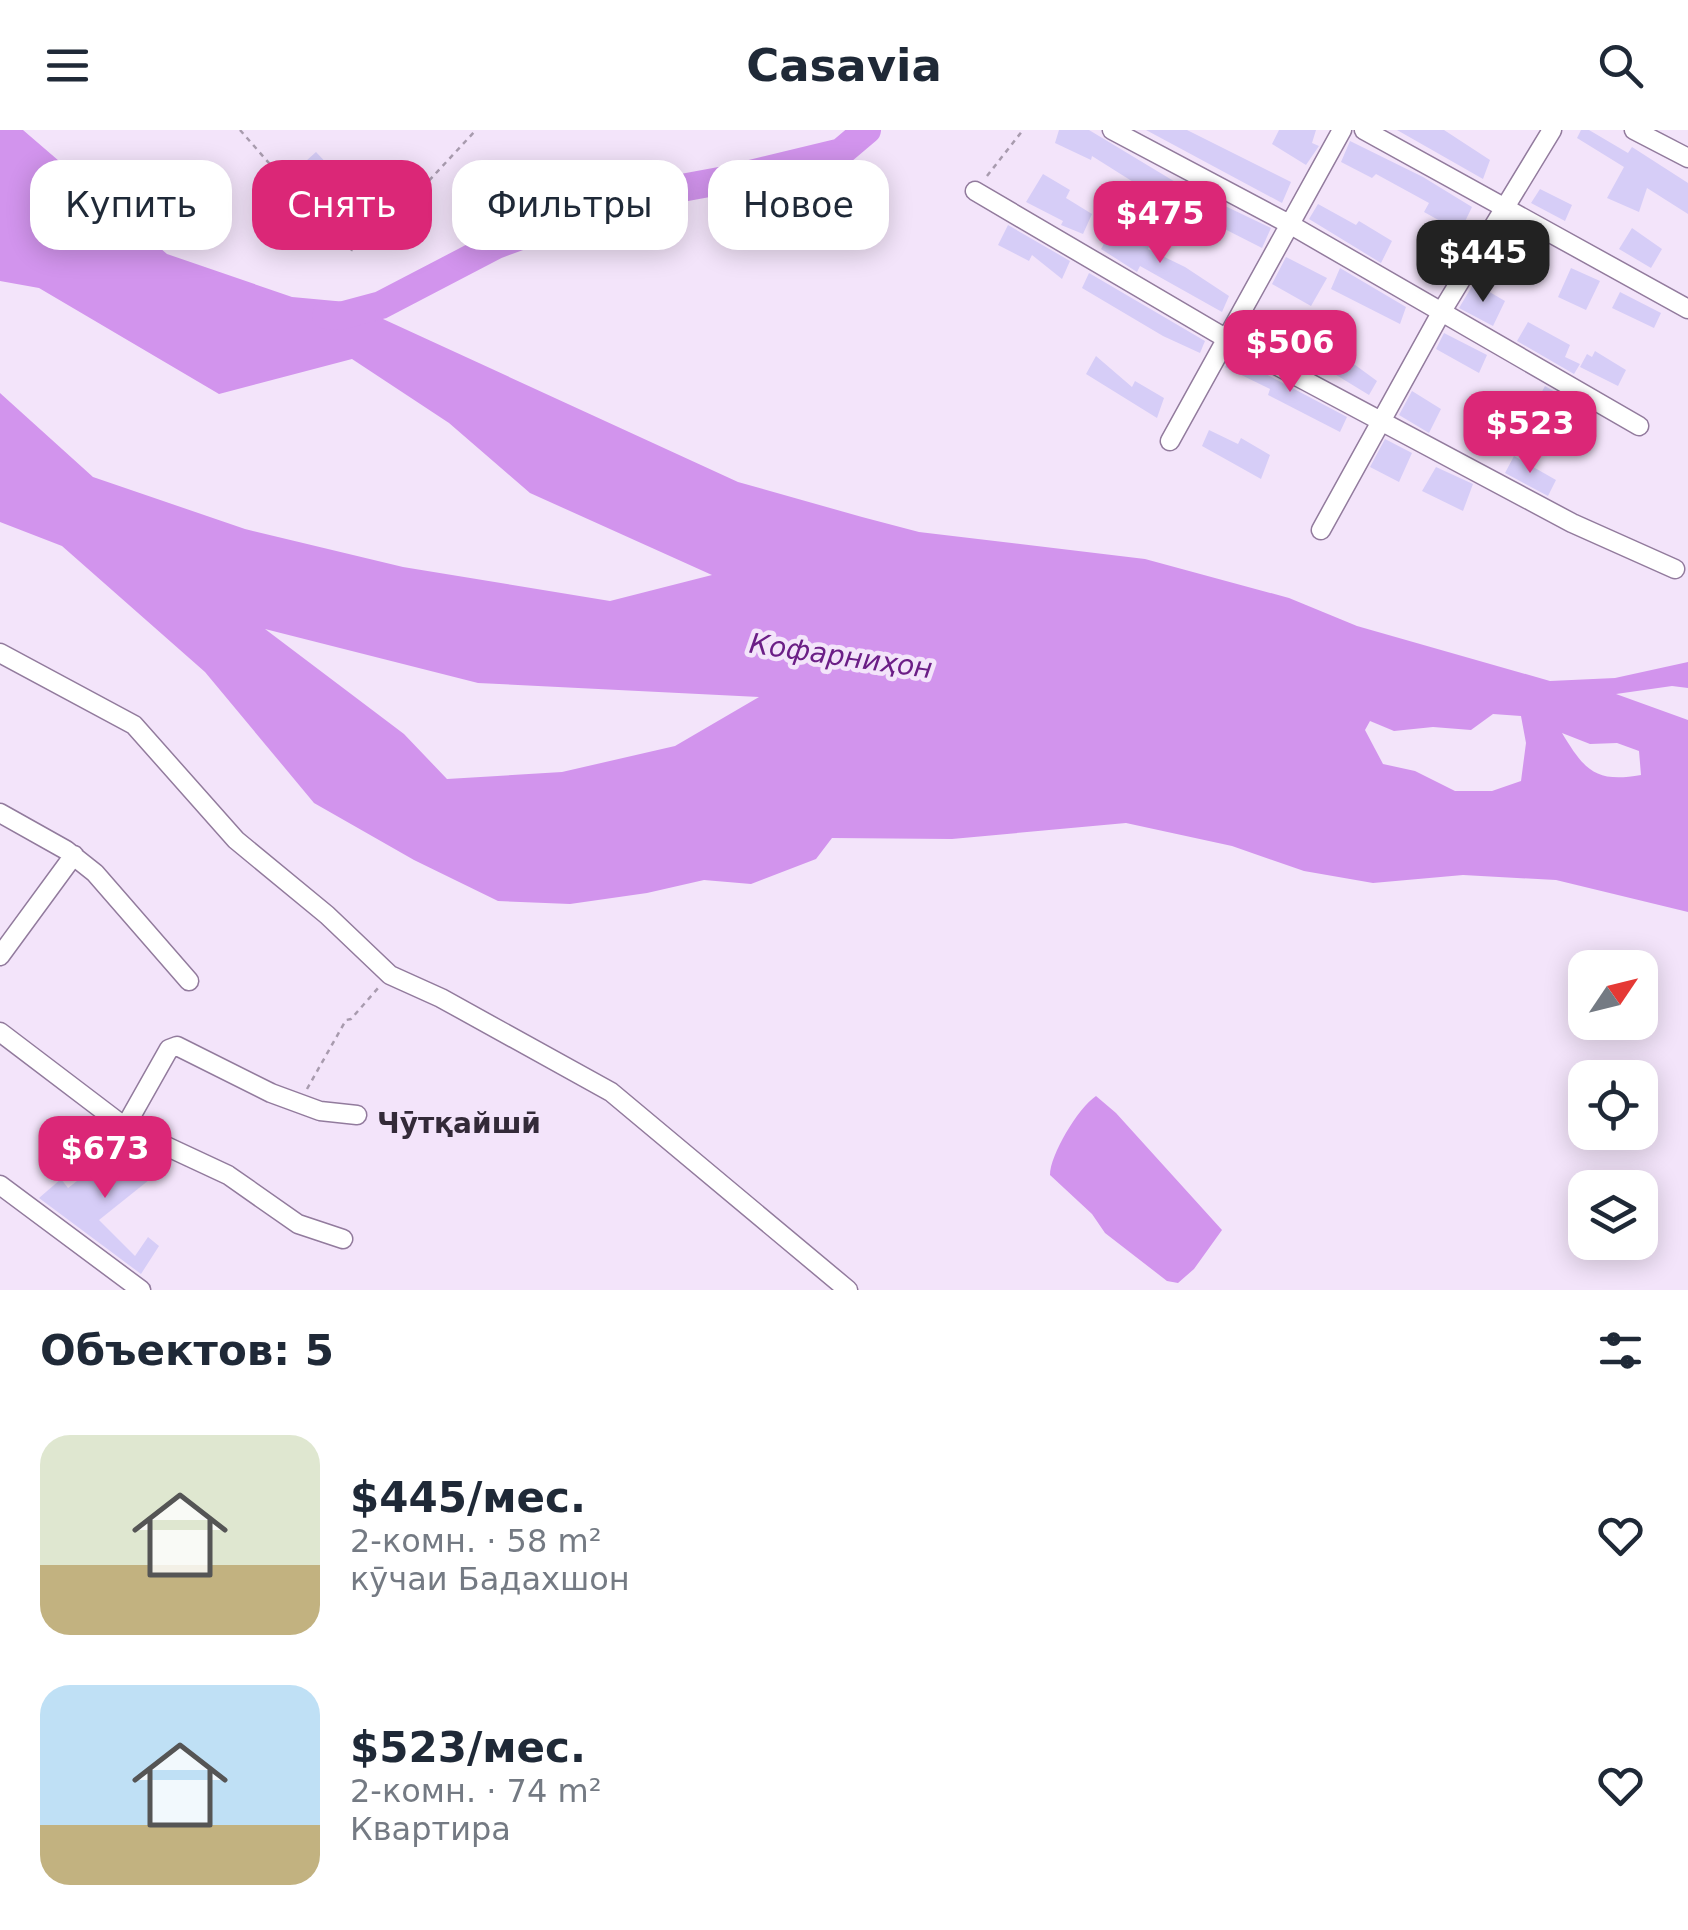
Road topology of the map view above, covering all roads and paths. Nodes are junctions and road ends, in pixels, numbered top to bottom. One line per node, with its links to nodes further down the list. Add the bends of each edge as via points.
1 (240, 130): 2 (path, via 352,250 372,242)
2 (476, 130)
3 (1022, 130): 10 (path)
4 (1112, 130): 12 (street)
5 (1342, 130): 12 (street)
6 (1364, 130): 11 (street)
7 (1552, 130): 11 (street)
8 (1634, 130): 9 (street)
9 (1688, 158)
10 (975, 191): 15 (street)
11 (1502, 208): 13 (street); 14 (street)
12 (1291, 224): 14 (street); 15 (street)
13 (1688, 309)
14 (1442, 311): 16 (street); 17 (street)
15 (1227, 339): 16 (street); 18 (street)
16 (1380, 418): 19 (street); 20 (street, via 1572,524)
17 (1639, 426)
18 (1170, 441)
19 (1320, 530)
20 (1676, 569)
21 (0, 653): 25 (street, via 134,726 236,840)
22 (0, 813): 23 (street)
23 (74, 855): 24 (street); 26 (street)
24 (0, 956)
25 (390, 975): 28 (path, via 346,1020); 33 (street, via 612,1092)
26 (189, 982)
27 (0, 1032): 30 (street)
28 (299, 1104): 29 (street); 30 (street, via 177,1046)
29 (357, 1115)
30 (125, 1128): 32 (street, via 228,1175 298,1224)
31 (0, 1185): 34 (street)
32 (342, 1239)
33 (840, 1288)
34 (142, 1290)

